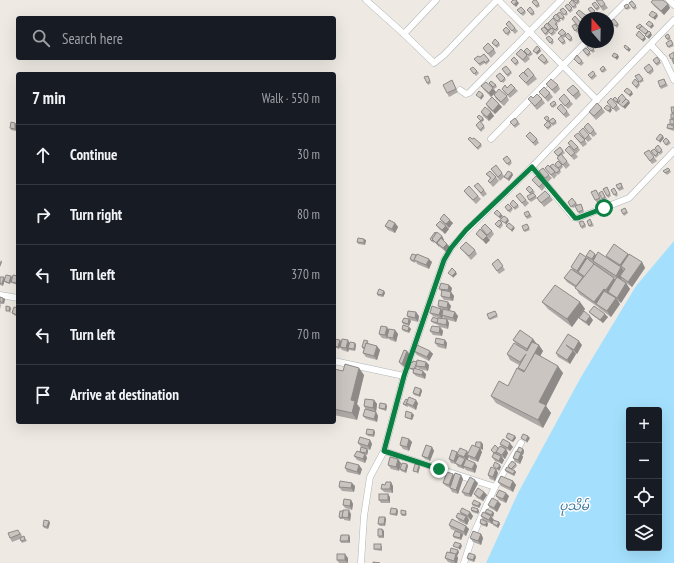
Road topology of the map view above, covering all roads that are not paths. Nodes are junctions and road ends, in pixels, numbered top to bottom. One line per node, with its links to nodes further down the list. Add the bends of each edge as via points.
1 (366, 0): 11 (street)
2 (436, 0): 11 (street)
3 (498, 0): 10 (street); 11 (street, via 434,63)
4 (561, 0): 10 (street)
5 (628, 0): 8 (street)
6 (669, 0): 7 (street)
7 (674, 5)
8 (614, 14)
9 (674, 20): 12 (street)
10 (529, 32): 14 (street); 16 (street, via 469,93)
11 (404, 34)
12 (651, 45): 15 (street, via 664,59); 17 (street)
13 (580, 48): 14 (street)
14 (563, 66): 17 (street); 18 (street)
15 (674, 80)
16 (460, 90)
17 (597, 100): 20 (street)
18 (491, 138)
19 (674, 151): 20 (street, via 629,198 578,218 573,217)
20 (532, 167): 24 (street, via 466,230 444,260)
21 (0, 295): 22 (street)
22 (16, 298)
23 (336, 361): 24 (street)
24 (404, 376): 26 (street)
25 (521, 443): 27 (street)
26 (384, 451): 27 (street); 28 (street, via 370,477)
27 (495, 487): 29 (street, via 473,535)
28 (361, 563)
29 (464, 563)

